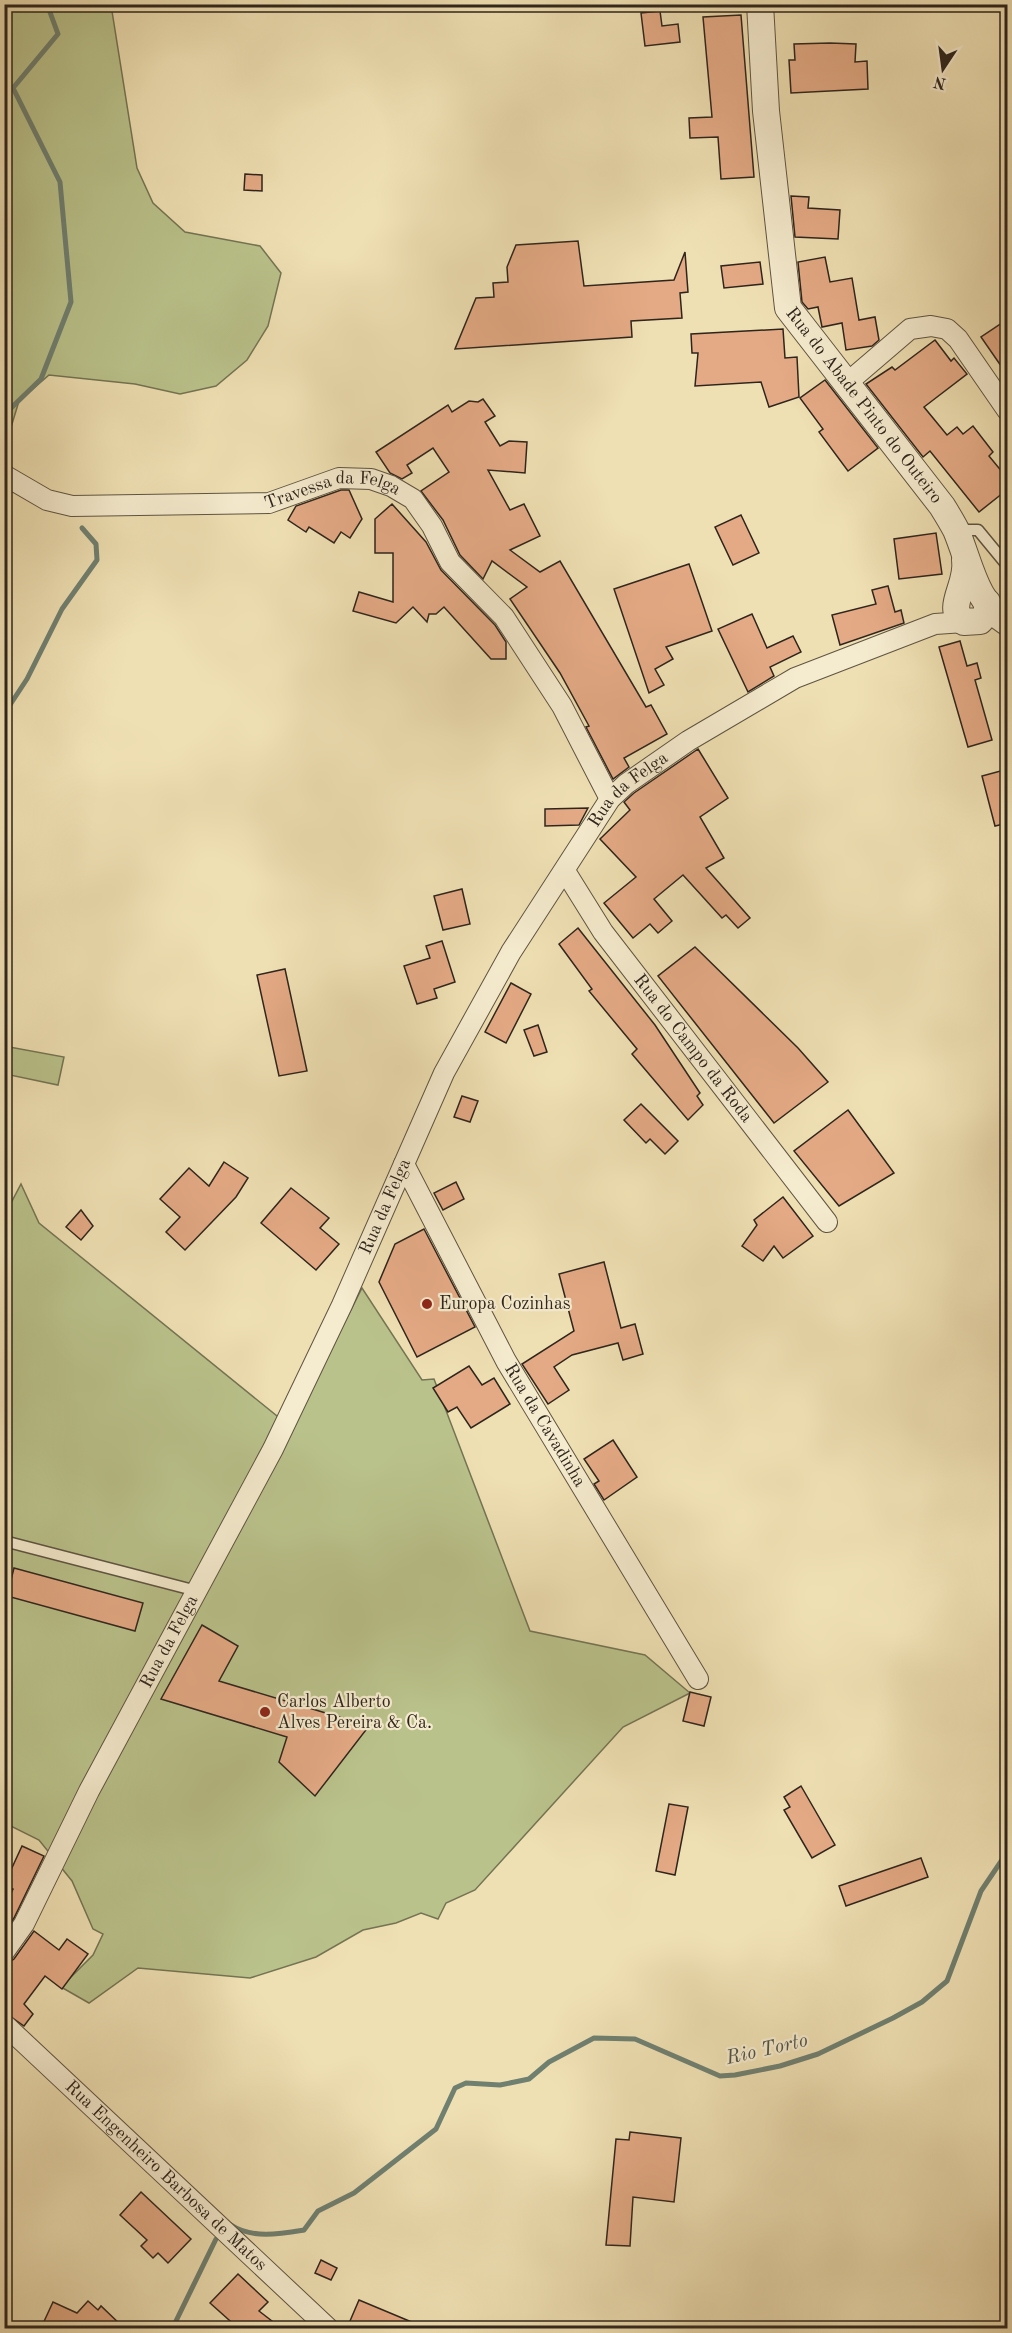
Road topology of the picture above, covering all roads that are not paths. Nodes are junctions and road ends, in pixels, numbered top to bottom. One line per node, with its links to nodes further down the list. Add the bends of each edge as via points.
1 (760, 4): 2 (street, Rua do Abade Pinto do Outeiro, via 766,111 788,308)
2 (847, 383): 3 (street, via 910,329 931,326 947,329 958,339); 5 (street, Rua do Abade Pinto do Outeiro, via 942,506)
3 (1007, 410)
4 (4, 475): 9 (street, Travessa da Felga, via 47,500 72,506 269,503 339,478 371,478 391,486 413,499 450,562 504,617 561,706)
5 (959, 540): 6 (lane, via 978,530); 7 (street, Rua do Abade Pinto do Outeiro)
6 (1006, 564)
7 (971, 606): 8 (street); 9 (street, Rua da Felga, via 935,624 795,678 697,736)
8 (1008, 624)
9 (610, 799): 10 (street, Rua da Felga)
10 (566, 871): 11 (street, Rua da Felga, via 511,952 449,1063); 12 (street, Rua do Campo da Roda, via 603,933)
11 (404, 1164): 14 (street, Rua da Felga, via 273,1449); 15 (street, Rua da Cavadinha, via 506,1361)
12 (827, 1222)
13 (4, 1541): 14 (lane)
14 (197, 1591): 16 (street, Rua da Felga, via 89,1791 24,1924)
15 (698, 1679)
16 (4, 1952)
17 (4, 2024): 18 (street, Rua Engenheiro Barbosa de Matos)
18 (328, 2328)

